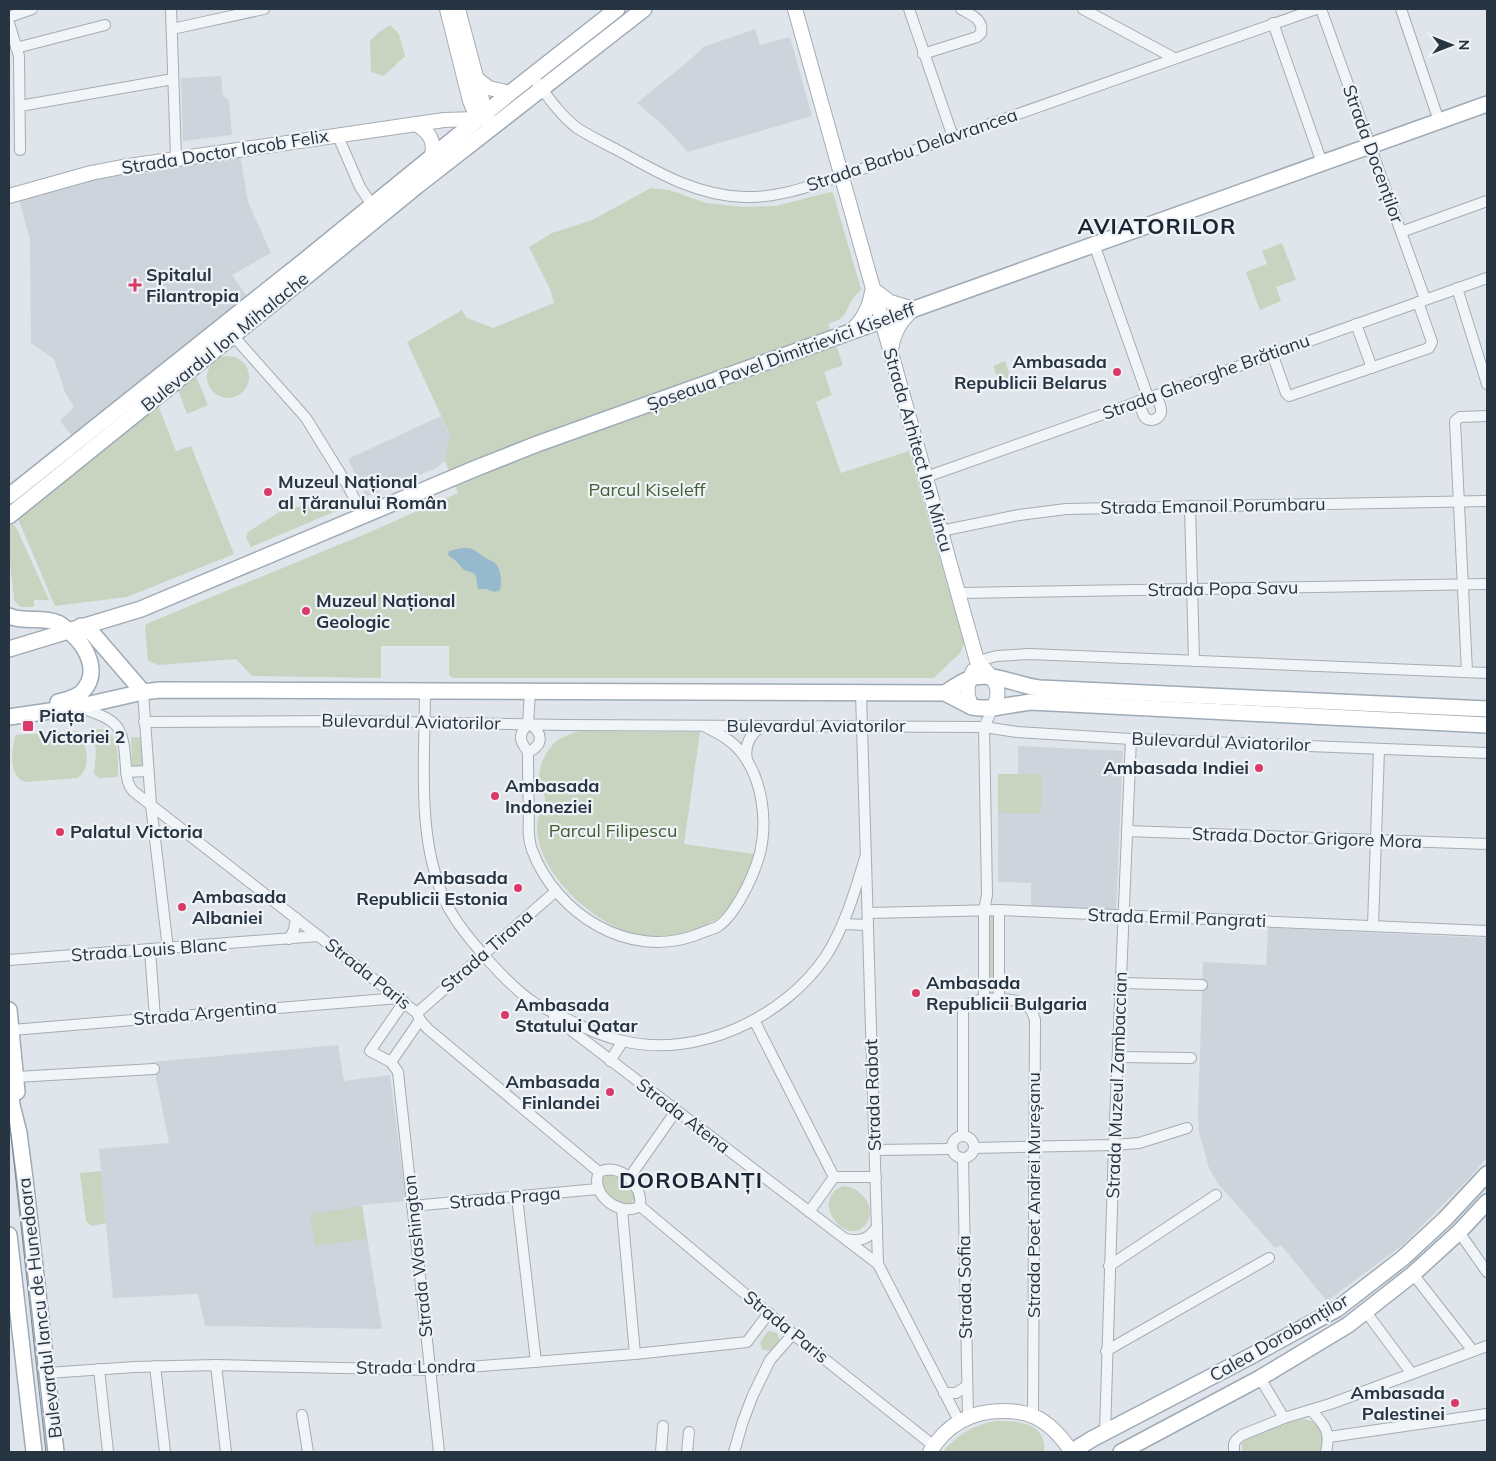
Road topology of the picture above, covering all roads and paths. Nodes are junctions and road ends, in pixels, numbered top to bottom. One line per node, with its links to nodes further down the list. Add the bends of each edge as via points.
1 (32, 9): 15 (street)
2 (171, 9): 19 (street)
3 (264, 9): 19 (street)
4 (446, 9): 30 (main road)
5 (458, 9): 25 (main road)
6 (618, 9): 23 (main road, Bulevardul Ion Mihalache)
7 (644, 9): 26 (main road, Bulevardul Ion Mihalache)
8 (795, 9): 40 (main road, Strada Arhitect Ion Mincu)
9 (909, 9): 21 (street)
10 (961, 9): 21 (street, via 978,19 981,33)
11 (1083, 9): 22 (street)
12 (1316, 9): 17 (street, Strada Barbu Delavrancea)
13 (1321, 9): 35 (street, Strada Docenților)
14 (1401, 9): 31 (street)
15 (9, 17)
16 (9, 23): 20 (street)
17 (1272, 23): 22 (street, Strada Barbu Delavrancea); 39 (street)
18 (106, 26): 20 (street)
19 (172, 29): 24 (street)
20 (16, 48): 29 (street)
21 (923, 54): 34 (street)
22 (1174, 58): 34 (street, Strada Barbu Delavrancea)
23 (532, 76): 26 (street, Strada Barbu Delavrancea); 27 (main road, Bulevardul Ion Mihalache)
24 (173, 79): 29 (street); 37 (street)
25 (477, 79): 27 (main road, via 489,88); 30 (main road)
26 (542, 89): 30 (main road, Bulevardul Ion Mihalache, via 507,116); 40 (street, Strada Barbu Delavrancea, via 578,128 662,174 702,191 747,198 801,189)
27 (510, 93): 30 (main road, Bulevardul Ion Mihalache)
28 (1487, 104): 31 (main road, Șoseaua Pavel Dimitrievici Kiseleff)
29 (20, 106): 36 (street)
30 (479, 113): 32 (main road, Strada Doctor Iacob Felix); 38 (main road, Bulevardul Ion Mihalache)
31 (1439, 121): 35 (main road, Șoseaua Pavel Dimitrievici Kiseleff)
32 (416, 124): 33 (main road, Strada Doctor Iacob Felix); 38 (main road, via 431,137)
33 (337, 134): 37 (main road, Strada Doctor Iacob Felix); 43 (street, via 364,195)
34 (952, 137): 40 (street, Strada Barbu Delavrancea)
35 (1370, 146): 39 (main road, Șoseaua Pavel Dimitrievici Kiseleff); 44 (street, Strada Docenților)
36 (20, 150)
37 (176, 158): 41 (main road, Strada Doctor Iacob Felix, via 91,173)
38 (436, 161): 43 (main road, Bulevardul Ion Mihalache); 53 (main road, Bulevardul Ion Mihalache, via 313,271)
39 (1322, 163): 45 (main road, Șoseaua Pavel Dimitrievici Kiseleff)
40 (842, 176): 48 (main road, Strada Arhitect Ion Mincu)
41 (9, 196)
42 (1487, 201): 44 (street)
43 (372, 205): 53 (main road, Bulevardul Ion Mihalache)
44 (1401, 232): 49 (street, Strada Docenților)
45 (1094, 244): 50 (main road, Șoseaua Pavel Dimitrievici Kiseleff); 59 (street)
46 (1487, 278): 47 (street, Strada Gheorghe Brătianu)
47 (1457, 288): 49 (street, Strada Gheorghe Brătianu); 58 (street)
48 (872, 289): 50 (main road, via 890,302); 51 (main road, Strada Arhitect Ion Mincu); 54 (main road, via 866,314)
49 (1422, 300): 52 (street, Strada Gheorghe Brătianu); 57 (street, Strada Docenților, via 1431,346)
50 (914, 309): 51 (main road, Șoseaua Pavel Dimitrievici Kiseleff); 55 (main road, via 897,327)
51 (882, 321): 54 (main road, Șoseaua Pavel Dimitrievici Kiseleff); 55 (main road, Strada Arhitect Ion Mincu)
52 (1356, 324): 56 (street, Strada Gheorghe Brătianu); 57 (street)
53 (228, 330): 62 (main road, Bulevardul Ion Mihalache); 67 (main road, Bulevardul Ion Mihalache); 68 (street, via 306,418)
54 (850, 332): 68 (main road, Șoseaua Pavel Dimitrievici Kiseleff, via 537,444)
55 (891, 352): 61 (main road, Strada Arhitect Ion Mincu)
56 (1272, 354): 57 (street, via 1289,396); 59 (street, Strada Gheorghe Brătianu)
57 (1372, 368)
58 (1487, 384)
59 (1147, 398): 61 (street, Strada Gheorghe Brătianu)
60 (1487, 416): 64 (street, via 1456,420)
61 (926, 477): 69 (main road, Strada Arhitect Ion Mincu)
62 (15, 486): 63 (main road, Bulevardul Ion Mihalache)
63 (9, 496)
64 (1459, 501): 65 (street, Strada Emanoil Porumbaru); 66 (street, Strada Emanoil Porumbaru); 70 (street)
65 (1487, 501)
66 (1190, 506): 69 (street, Strada Emanoil Porumbaru, via 1043,511); 72 (street)
67 (9, 516)
68 (363, 516): 75 (main road, Șoseaua Pavel Dimitrievici Kiseleff, via 141,608)
69 (941, 531): 73 (main road, Strada Arhitect Ion Mincu)
70 (1463, 584): 71 (street, Strada Popa Savu); 72 (street, Strada Popa Savu); 79 (street)
71 (1487, 584)
72 (1192, 590): 73 (street, Strada Popa Savu); 78 (street)
73 (958, 593): 77 (main road, Strada Arhitect Ion Mincu)
74 (9, 616): 75 (main road)
75 (74, 628): 76 (main road, Șoseaua Pavel Dimitrievici Kiseleff); 85 (main road, via 93,634); 92 (main road, via 89,656 91,675 86,687 75,697)
76 (9, 649)
77 (977, 661): 78 (street, via 1029,654); 81 (main road, Strada Arhitect Ion Mincu); 82 (main road)
78 (1194, 661): 79 (street)
79 (1466, 672): 80 (street)
80 (1487, 673)
81 (991, 676): 82 (main road); 90 (main road, Strada Arhitect Ion Mincu, via 998,687); 91 (main road, via 1027,687 1050,689)
82 (970, 678): 87 (main road); 89 (main road, via 967,696)
83 (425, 691): 84 (main road, Bulevardul Aviatorilor); 85 (main road, Bulevardul Aviatorilor); 94 (street)
84 (530, 691): 86 (main road, Bulevardul Aviatorilor); 95 (street)
85 (143, 692): 88 (main road, Bulevardul Aviatorilor); 93 (street)
86 (861, 693): 87 (main road, Bulevardul Aviatorilor); 100 (street, Strada Rabat)
87 (945, 693): 89 (main road)
88 (77, 707): 92 (main road, Bulevardul Aviatorilor); 109 (street, via 107,718 119,729 125,745)
89 (972, 707): 90 (main road); 101 (street)
90 (993, 708): 98 (main road, Bulevardul Aviatorilor, via 1051,703); 101 (street)
91 (1487, 709)
92 (16, 716)
93 (144, 722): 94 (street, Bulevardul Aviatorilor); 108 (street)
94 (425, 722): 95 (street, Bulevardul Aviatorilor); 130 (street, via 425,809 431,855 450,910)
95 (528, 724): 96 (street, Bulevardul Aviatorilor); 103 (street, via 539,732); 105 (street, via 521,738)
96 (565, 724): 97 (street, Bulevardul Aviatorilor); 103 (street, via 550,731)
97 (702, 725): 99 (street, Bulevardul Aviatorilor); 107 (street, via 735,745)
98 (1487, 725)
99 (762, 726): 100 (street, Bulevardul Aviatorilor); 107 (street, via 751,735)
100 (862, 727): 101 (street, Bulevardul Aviatorilor); 114 (street, Strada Rabat)
101 (984, 727): 102 (street, Bulevardul Aviatorilor, via 1017,732); 116 (street)
102 (1131, 738): 104 (street, Bulevardul Aviatorilor); 111 (street, Strada Muzeul Zambaccian)
103 (539, 742): 105 (street)
104 (1379, 749): 106 (street, Bulevardul Aviatorilor); 112 (street)
105 (528, 752): 115 (street, via 531,848)
106 (1487, 753)
107 (746, 760): 115 (street, via 759,790 763,815 760,853 749,884 733,911 717,927 670,942 626,938 603,929 574,910)
108 (148, 771): 109 (street); 110 (street)
109 (126, 772): 110 (street, Strada Paris, via 132,791)
110 (151, 806): 121 (street, Strada Paris); 128 (street)
111 (1127, 831): 112 (street, Strada Doctor Grigore Mora); 120 (street, Strada Muzeul Zambaccian)
112 (1376, 840): 113 (street, Strada Doctor Grigore Mora); 124 (street)
113 (1487, 844)
114 (865, 858): 119 (street, Strada Rabat); 122 (street)
115 (556, 891): 130 (street, Strada Tirana)
116 (987, 895): 117 (street); 118 (street)
117 (984, 910): 118 (street, Strada Ermil Pangrati); 119 (street, Strada Ermil Pangrati); 134 (street)
118 (999, 910): 120 (street, Strada Ermil Pangrati); 135 (street)
119 (868, 913): 123 (street, Strada Rabat)
120 (1123, 916): 124 (street, Strada Ermil Pangrati); 132 (street, Strada Muzeul Zambaccian)
121 (296, 918): 126 (street, Strada Paris); 127 (street)
122 (843, 924): 123 (street); 141 (street, via 815,970 785,998)
123 (868, 925): 157 (street, Strada Rabat)
124 (1373, 926): 125 (street, Strada Ermil Pangrati)
125 (1487, 931)
126 (319, 936): 127 (street, Strada Louis Blanc); 136 (street, Strada Paris)
127 (289, 939): 128 (street, Strada Louis Blanc)
128 (168, 948): 129 (street, Strada Louis Blanc)
129 (150, 950): 131 (street, Strada Louis Blanc); 140 (street)
130 (483, 954): 137 (street, via 513,986); 139 (street, Strada Tirana)
131 (9, 960)
132 (1121, 983): 133 (street); 144 (street, Strada Muzeul Zambaccian)
133 (1202, 985)
134 (984, 999): 135 (street, Strada Poet Andrei Mureșanu); 152 (street, via 970,1004 963,1014)
135 (999, 999): 154 (street, Strada Poet Andrei Mureșanu, via 1023,1003 1033,1012)
136 (402, 1000): 139 (street, Strada Paris); 140 (street, Strada Argentina); 147 (street, via 370,1051)
137 (535, 1003): 143 (street, via 585,1028); 146 (street, Strada Atena)
138 (9, 1010): 142 (main road, Bulevardul Iancu de Hunedoara)
139 (419, 1016): 147 (street); 159 (street, Strada Paris, via 428,1029)
140 (155, 1018): 142 (street, Strada Argentina)
141 (754, 1020): 143 (street, via 696,1042 653,1045); 161 (street)
142 (12, 1030): 149 (main road, Bulevardul Iancu de Hunedoara)
143 (622, 1041): 146 (street)
144 (1118, 1057): 145 (street); 153 (street, Strada Muzeul Zambaccian)
145 (1191, 1058)
146 (610, 1061): 150 (street, Strada Atena)
147 (391, 1062): 168 (street, Strada Washington, via 398,1072)
148 (154, 1069): 149 (street)
149 (11, 1079): 193 (main road, Bulevardul Iancu de Hunedoara)
150 (676, 1110): 163 (street); 171 (street, Strada Atena)
151 (1187, 1128): 153 (street, via 1139,1143)
152 (963, 1136): 155 (street, via 972,1141); 156 (street, via 954,1140)
153 (1114, 1145): 154 (street); 178 (street, Strada Muzeul Zambaccian)
154 (1035, 1147): 155 (street); 201 (street, Strada Poet Andrei Mureșanu)
155 (974, 1148): 158 (street, via 969,1156)
156 (952, 1149): 157 (street); 158 (street)
157 (875, 1150): 162 (street, Strada Rabat)
158 (963, 1158): 196 (street, Strada Sofia)
159 (599, 1172): 163 (street, via 615,1170); 164 (street, via 596,1178)
160 (1487, 1174): 206 (main road, Calea Dorobanților, via 1403,1258 1337,1309)
161 (834, 1177): 162 (street); 171 (street)
162 (876, 1177): 172 (street, Strada Rabat)
163 (629, 1178): 169 (street, via 640,1194)
164 (598, 1189): 166 (street, Strada Praga); 170 (street, via 602,1196)
165 (1216, 1195): 178 (street)
166 (517, 1197): 168 (street, Strada Praga); 188 (street)
167 (1487, 1202): 173 (main road, Calea Dorobanților)
168 (412, 1206): 192 (street, Strada Washington)
169 (640, 1206): 170 (street); 182 (street, Strada Paris)
170 (622, 1210): 187 (street)
171 (809, 1212): 175 (street, Strada Atena)
172 (877, 1227): 175 (street, via 873,1234 862,1240); 177 (street, Strada Rabat)
173 (1459, 1232): 179 (street); 180 (main road, Calea Dorobanților)
174 (9, 1234): 209 (main road, Bulevardul Iancu de Hunedoara)
175 (843, 1238): 177 (street, Strada Atena)
176 (1269, 1258): 185 (street)
177 (878, 1264): 197 (street)
178 (1110, 1266): 185 (street, Strada Muzeul Zambaccian)
179 (1487, 1272)
180 (1413, 1274): 181 (main road, Calea Dorobanților); 186 (street)
181 (1366, 1312): 194 (street); 195 (main road, Calea Dorobanților)
182 (769, 1313): 183 (street, Strada Paris); 187 (street, Strada Londra, via 747,1342)
183 (794, 1334): 208 (street, Strada Paris); 218 (street, via 770,1360 752,1396)
184 (1487, 1346): 186 (street)
185 (1106, 1351): 206 (street, Strada Muzeul Zambaccian)
186 (1473, 1351): 194 (street)
187 (635, 1354): 188 (street, Strada Londra)
188 (536, 1362): 192 (street, Strada Londra)
189 (216, 1364): 190 (street, Strada Londra); 192 (street, Strada Londra); 213 (street)
190 (155, 1366): 191 (street, Strada Londra); 212 (street)
191 (99, 1369): 193 (street, Strada Londra); 211 (street)
192 (430, 1370): 215 (street, Strada Washington)
193 (47, 1373): 210 (main road, Bulevardul Iancu de Hunedoara)
194 (1412, 1374): 198 (street)
195 (1260, 1378): 202 (street); 220 (main road, Calea Dorobanților)
196 (967, 1386): 197 (street, via 956,1393); 203 (street, Strada Sofia)
197 (944, 1393): 203 (street)
198 (1311, 1410): 202 (street); 207 (street)
199 (1487, 1414): 207 (street)
200 (302, 1415): 214 (street)
201 (1033, 1416): 203 (main road, via 999,1410); 219 (main road, via 1054,1430)
202 (1284, 1418): 221 (street, via 1242,1435 1234,1444)
203 (963, 1419): 208 (main road, via 947,1431)
204 (663, 1426): 216 (street)
205 (689, 1432): 217 (street)
206 (1105, 1432): 219 (main road, Calea Dorobanților)
207 (1329, 1437): 222 (street)
208 (932, 1449)
209 (34, 1452)
210 (56, 1452)
211 (108, 1452)
212 (165, 1452)
213 (226, 1452)
214 (308, 1452)
215 (439, 1452)
216 (661, 1452)
217 (688, 1452)
218 (734, 1452)
219 (1069, 1452)
220 (1120, 1452)
221 (1234, 1452)
222 (1326, 1452)

